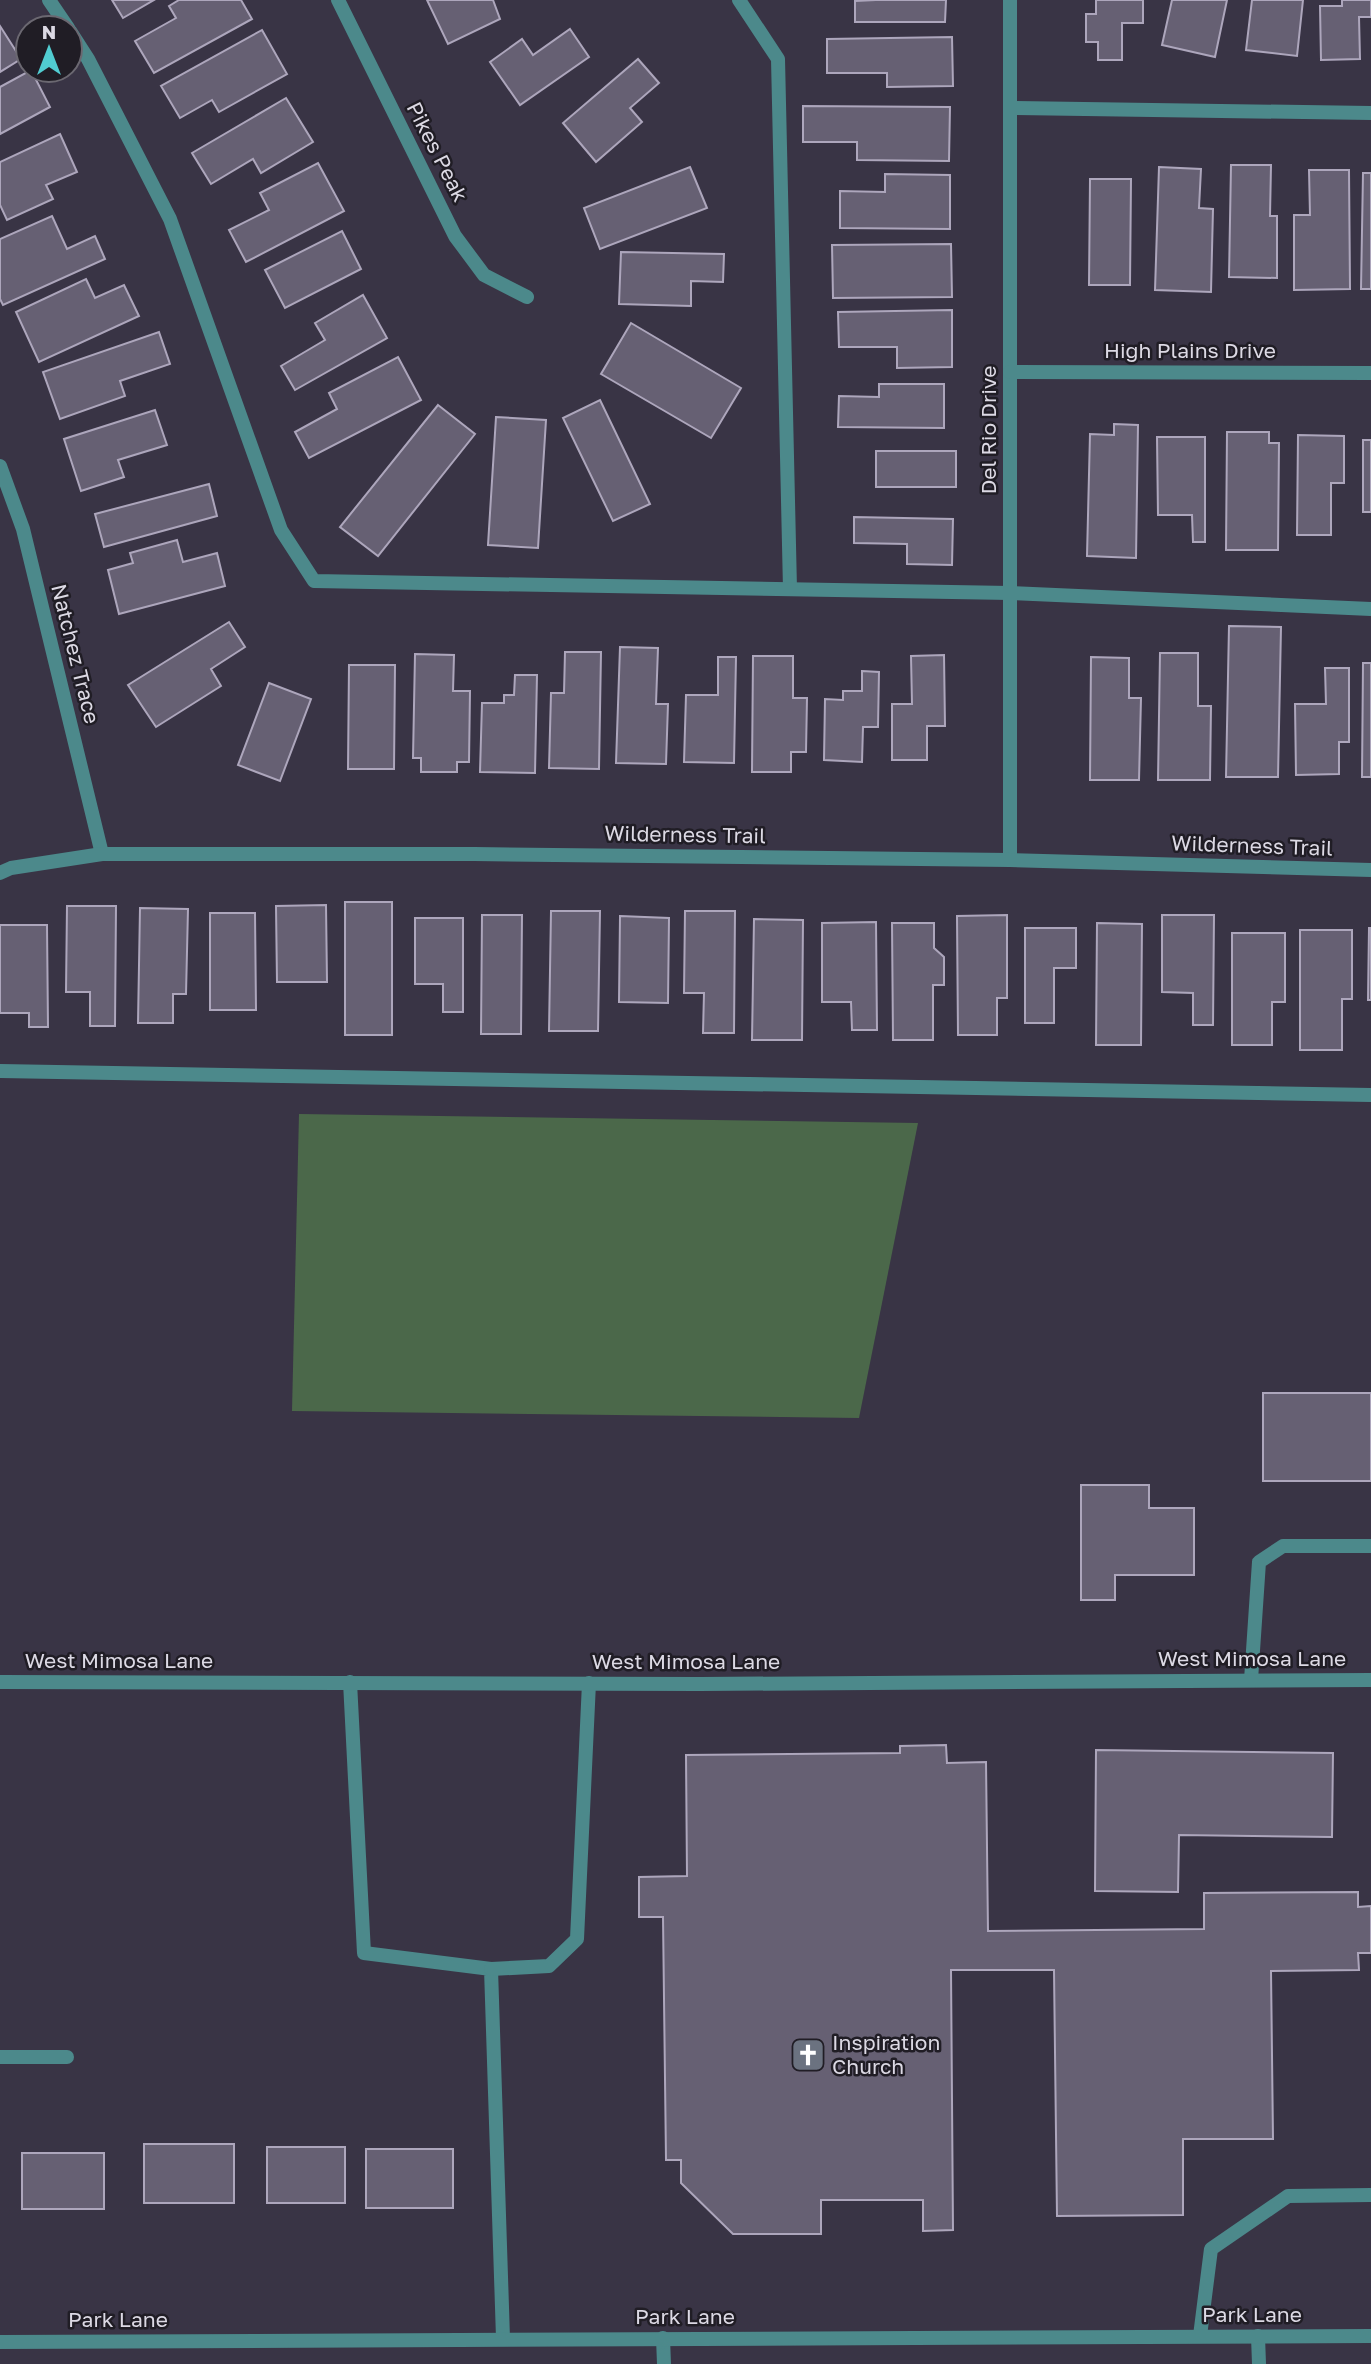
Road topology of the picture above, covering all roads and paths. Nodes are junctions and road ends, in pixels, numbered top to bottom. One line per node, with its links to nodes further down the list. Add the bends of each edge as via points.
1 (338, 0): 7 (street, Pikes Peak, via 456,236 484,275)
2 (740, 0): 11 (street, via 778,58)
3 (1010, 0): 5 (street, Del Rio Drive)
4 (84, 52): 11 (street, via 170,219 281,530 314,581)
5 (1010, 108): 6 (street); 8 (street, Del Rio Drive)
6 (1371, 113)
7 (527, 297)
8 (1010, 372): 9 (street, High Plains Drive); 12 (street, Del Rio Drive)
9 (1371, 373)
10 (0, 466): 14 (street, Natchez Trace, via 23,529)
11 (790, 589): 12 (street)
12 (1010, 593): 13 (street); 15 (street, Del Rio Drive)
13 (1371, 608)
14 (102, 854): 15 (street, Wilderness Trail); 17 (street, Wilderness Trail)
15 (1010, 860): 16 (street, Wilderness Trail)
16 (1371, 870)
17 (0, 873)
18 (0, 1071): 19 (street)
19 (1371, 1095)
20 (1371, 1546): 21 (street, via 1283,1546 1259,1562)
21 (1251, 1681): 22 (street, West Mimosa Lane); 25 (street, West Mimosa Lane)
22 (1371, 1681)
23 (0, 1682): 24 (street, West Mimosa Lane)
24 (350, 1682): 25 (street, West Mimosa Lane); 26 (street, via 364,1953)
25 (589, 1683): 26 (street, via 577,1939 550,1966)
26 (491, 1969): 33 (street)
27 (0, 2057): 28 (street)
28 (67, 2057)
29 (1371, 2195): 30 (street, via 1288,2196 1211,2249)
30 (1200, 2336): 31 (street, Park Lane); 34 (street, Park Lane)
31 (1258, 2336): 32 (street, Park Lane); 37 (street)
32 (1371, 2336)
33 (503, 2338): 34 (street, Park Lane); 35 (street, Park Lane)
34 (663, 2338): 36 (street)
35 (0, 2342)
36 (664, 2364)
37 (1259, 2364)

